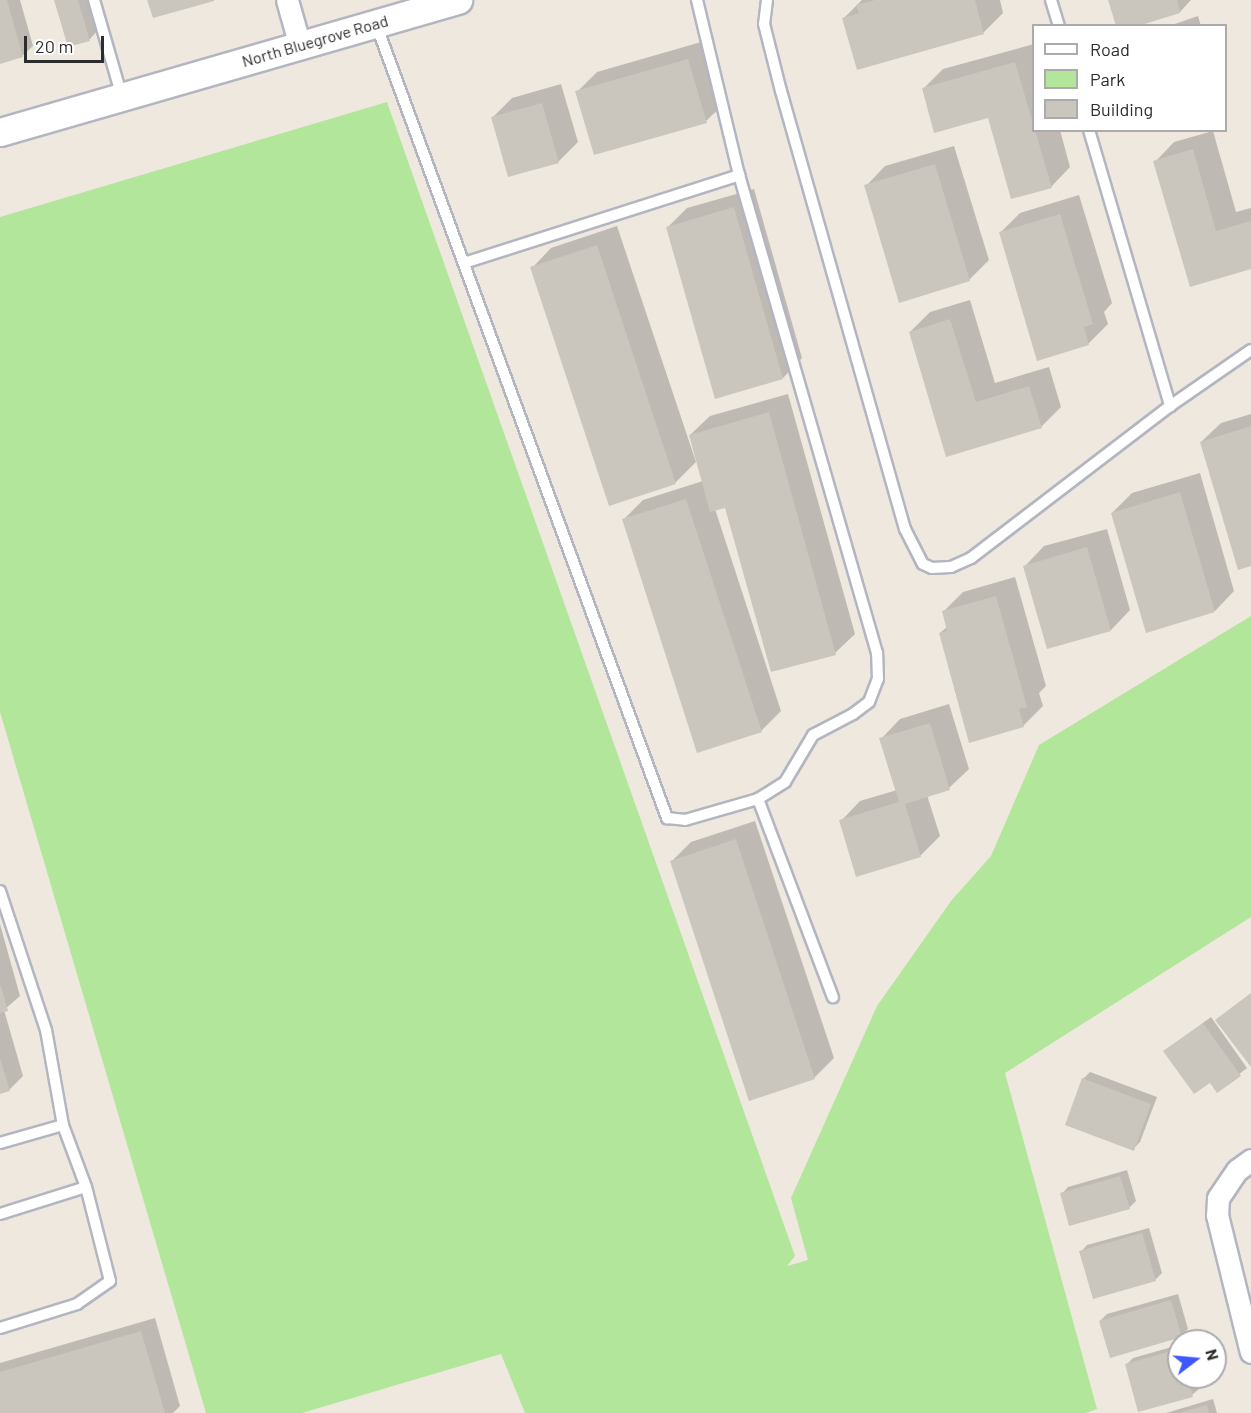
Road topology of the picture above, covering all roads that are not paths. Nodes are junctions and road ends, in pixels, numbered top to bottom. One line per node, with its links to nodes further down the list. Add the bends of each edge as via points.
1 (94, 0): 10 (lane)
2 (287, 0): 9 (street)
3 (458, 0): 7 (street, North Bluegrove Road)
4 (697, 0): 13 (lane)
5 (767, 0): 16 (lane, via 764,24 781,92 905,529 923,564 932,568 951,567 971,558)
6 (1051, 0): 8 (lane)
7 (376, 24): 9 (street, North Bluegrove Road); 14 (lane)
8 (1058, 24)
9 (300, 46): 10 (street, North Bluegrove Road)
10 (122, 97): 11 (street, North Bluegrove Road)
11 (0, 132)
12 (1090, 132): 16 (lane)
13 (739, 175): 14 (lane); 17 (lane, via 877,653 878,679 869,702 813,735 785,782)
14 (464, 262): 17 (lane, via 667,818 685,820)
15 (1251, 350): 16 (lane)
16 (1170, 406)
17 (758, 799): 19 (lane)
18 (0, 891): 20 (lane, via 46,1030)
19 (833, 997)
20 (63, 1125): 21 (lane); 23 (lane)
21 (0, 1143)
22 (1251, 1160): 26 (street, via 1237,1170 1218,1198 1217,1215)
23 (86, 1188): 24 (lane); 25 (lane, via 110,1281 77,1304)
24 (0, 1214)
25 (0, 1329)
26 (1249, 1339)

